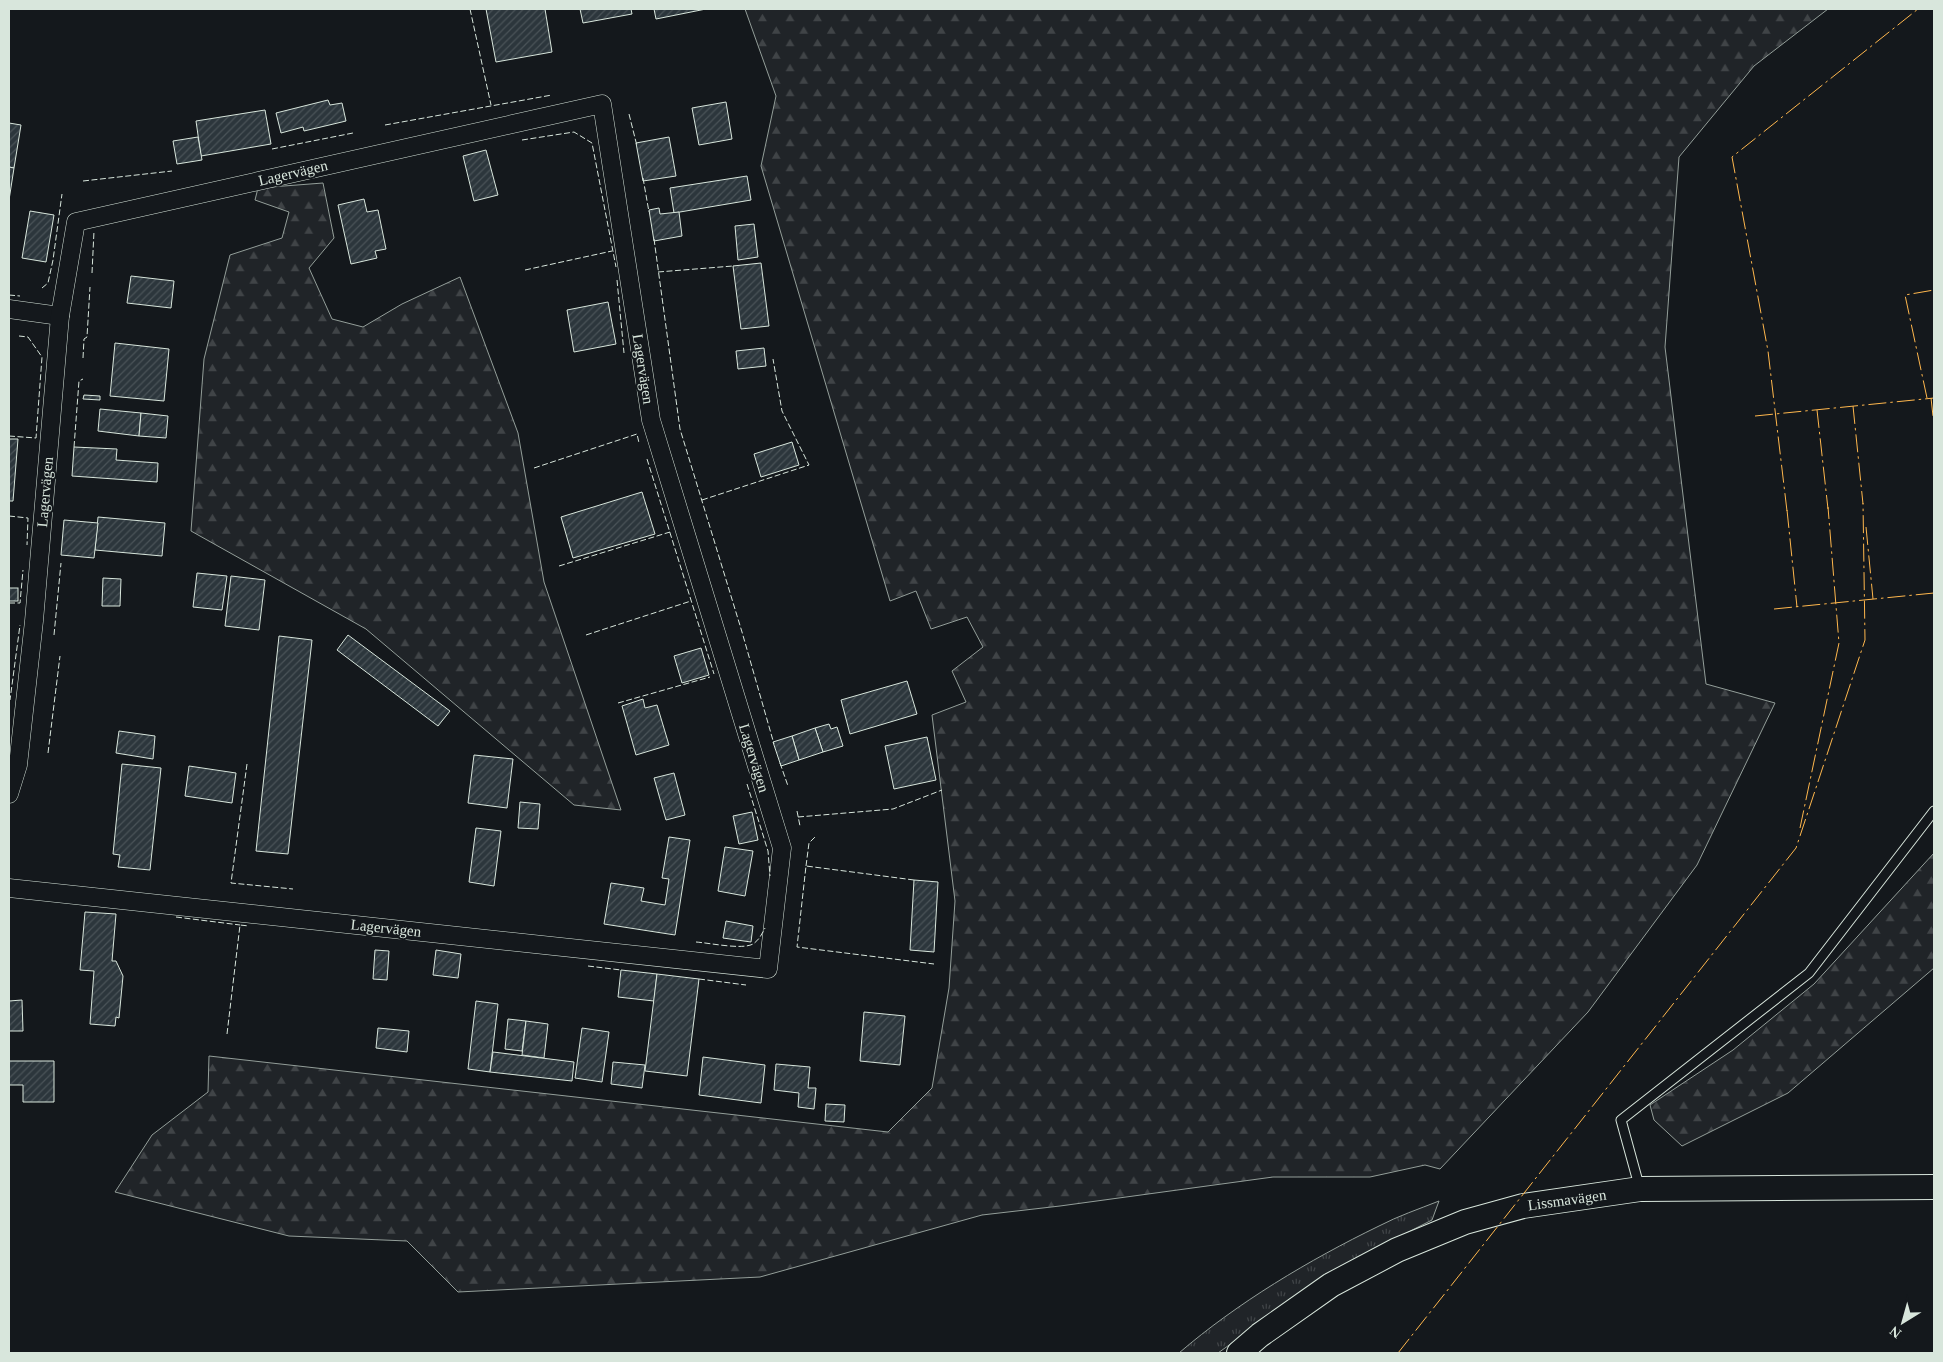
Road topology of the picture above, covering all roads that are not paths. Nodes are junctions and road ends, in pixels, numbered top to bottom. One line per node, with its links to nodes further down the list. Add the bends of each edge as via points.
1 (9, 309): 2 (street)
2 (60, 316): 3 (street, Lagervägen, via 34,621 18,764); 5 (street, Lagervägen, via 76,222 602,104 651,420 782,848 768,969)
3 (9, 794)
4 (1934, 811): 7 (lane, via 1809,973 1621,1120)
5 (9, 888)
6 (1934, 1187): 7 (street, Lissmavägen)
7 (1640, 1189): 8 (street, Lissmavägen, via 1523,1206 1456,1225 1396,1250 1331,1285)
8 (1239, 1353)

